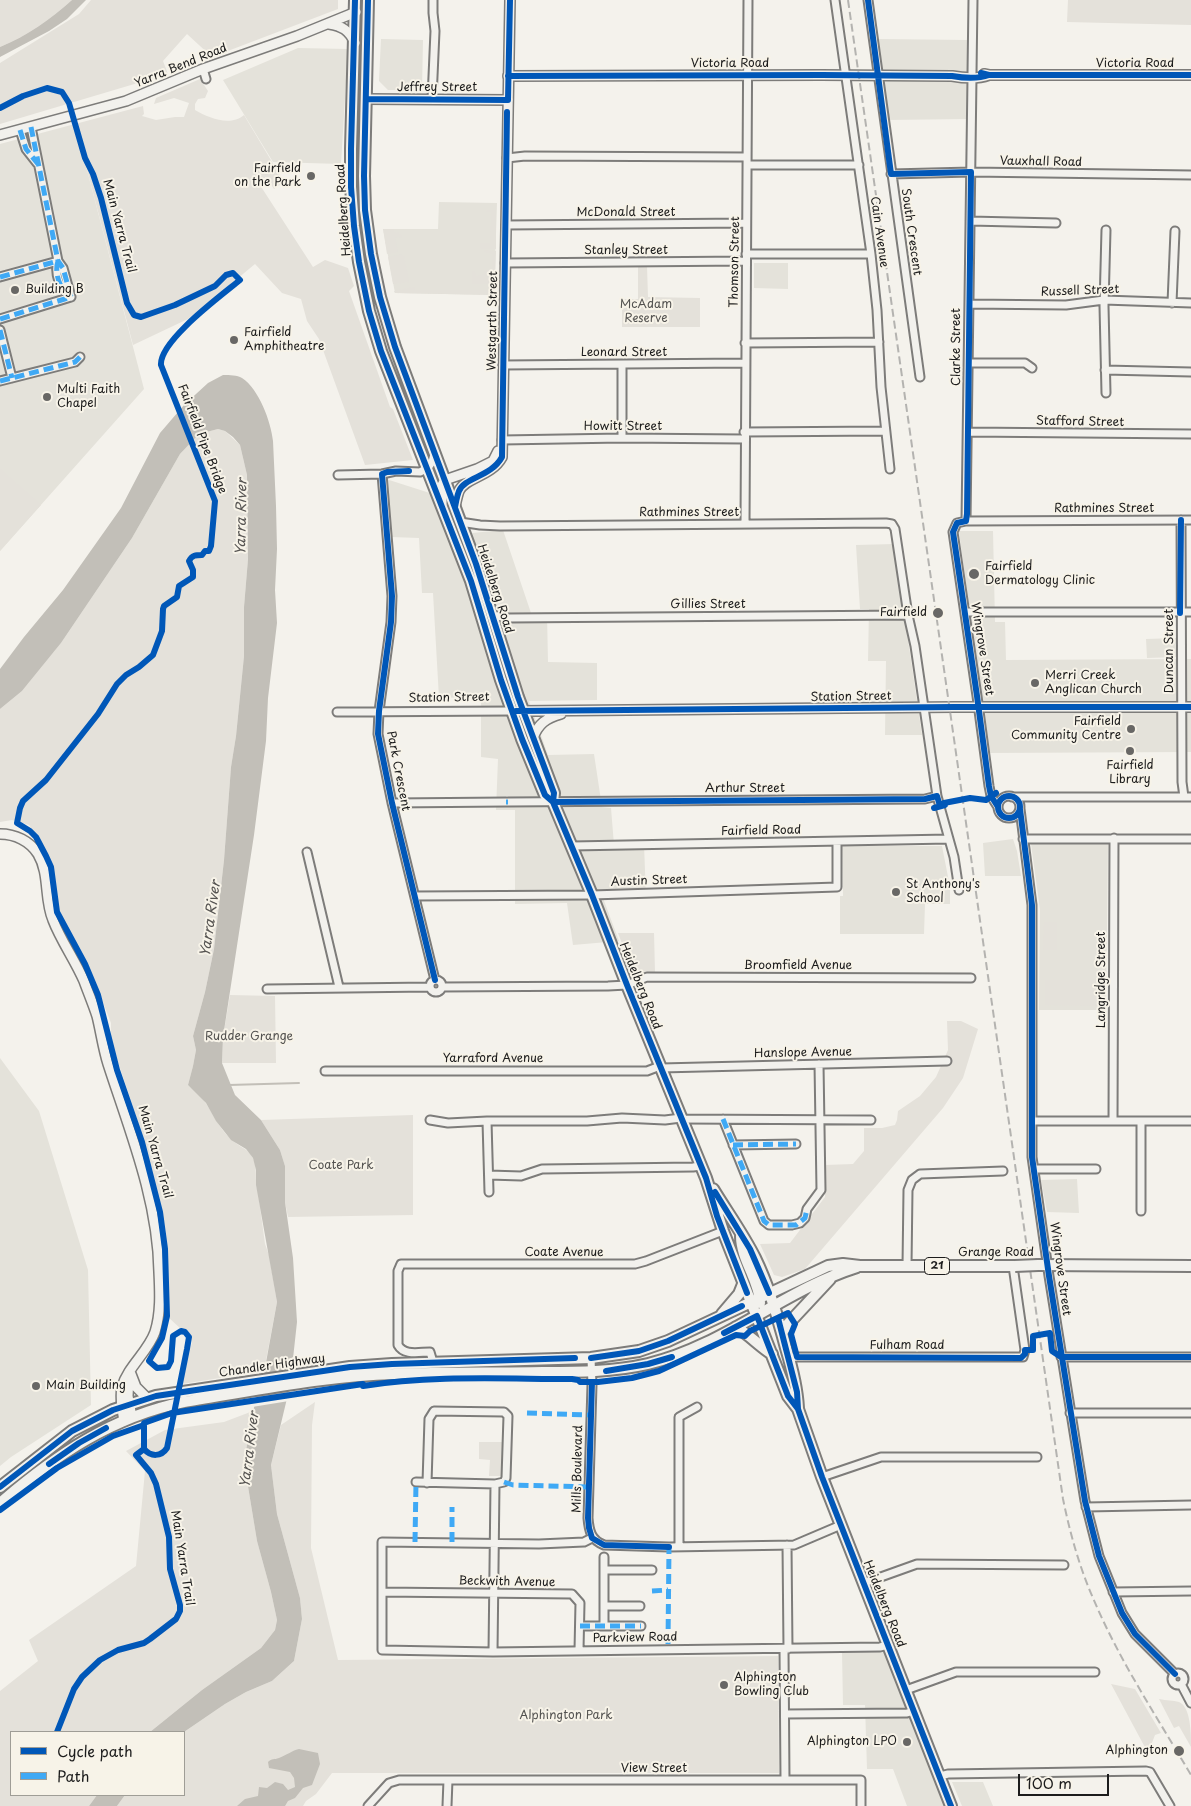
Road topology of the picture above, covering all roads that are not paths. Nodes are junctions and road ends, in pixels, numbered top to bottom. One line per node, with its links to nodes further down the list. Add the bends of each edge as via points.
1 (355, 0): 10 (main road, Heidelberg Road)
2 (368, 0): 9 (main road, Heidelberg Road)
3 (433, 0): 23 (street)
4 (510, 0): 15 (main road, Westgarth Street)
5 (748, 0): 16 (street, Thomson Street)
6 (835, 0): 17 (street, Cain Avenue)
7 (868, 0): 18 (street, South Crescent)
8 (973, 0): 14 (street, Clarke Street)
9 (368, 11): 10 (main road, Yarra Bend Road); 22 (main road, Heidelberg Road)
10 (356, 12): 11 (main road, Yarra Bend Road); 12 (main road, Heidelberg Road)
11 (328, 24): 12 (main road, via 343,28); 13 (main road, Yarra Bend Road)
12 (355, 43): 21 (main road, Heidelberg Road)
13 (203, 69): 20 (street); 25 (main road, Yarra Bend Road, via 133,98)
14 (972, 75): 18 (main road, Victoria Road); 19 (main road, Victoria Road); 32 (street, Clarke Street)
15 (508, 76): 16 (main road, Victoria Road); 24 (main road, Westgarth Street)
16 (749, 76): 17 (main road, Victoria Road); 29 (street, Thomson Street)
17 (845, 76): 18 (main road, Victoria Road); 30 (street, Cain Avenue)
18 (878, 76): 33 (street, South Crescent)
19 (1191, 76)
20 (206, 79)
21 (353, 98): 22 (main road, Jeffrey Street); 72 (main road, Heidelberg Road, via 351,187 359,262 381,351)
22 (366, 99): 23 (main road, Jeffrey Street); 69 (main road, Heidelberg Road, via 364,176 371,254 395,346)
23 (432, 99): 24 (main road, Jeffrey Street)
24 (508, 100): 28 (main road, Westgarth Street)
25 (31, 127): 26 (main road, Yarra Bend Road); 31 (street)
26 (20, 130): 27 (main road, Yarra Bend Road); 31 (street, via 26,149)
27 (0, 135)
28 (507, 156): 29 (street); 38 (main road, Westgarth Street)
29 (747, 161): 30 (street); 36 (street, Thomson Street)
30 (858, 165): 41 (street, Cain Avenue)
31 (39, 166): 43 (street)
32 (971, 172): 33 (street, Vauxhall Road); 34 (street, Vauxhall Road); 35 (street, Clarke Street)
33 (891, 174): 62 (street, South Crescent)
34 (1191, 175)
35 (970, 221): 37 (street); 49 (street, Clarke Street)
36 (746, 223): 38 (street, McDonald Street); 42 (street, Thomson Street)
37 (1056, 223)
38 (506, 225): 44 (main road, Westgarth Street)
39 (1106, 230): 46 (street)
40 (1175, 231): 47 (street)
41 (871, 254): 42 (street, Stanley Street); 53 (street, Cain Avenue)
42 (746, 258): 44 (street, Stanley Street); 52 (street, Thomson Street)
43 (58, 261): 45 (street); 50 (street, via 56,268 63,292 71,298)
44 (505, 263): 57 (main road, Westgarth Street)
45 (0, 277)
46 (1104, 300): 47 (street, Russell Street); 49 (street, Russell Street, via 1066,305); 60 (street)
47 (1172, 303): 48 (street, Russell Street)
48 (1191, 303)
49 (969, 304): 56 (street, Clarke Street)
50 (0, 319)
51 (0, 330): 63 (street)
52 (745, 342): 53 (street); 55 (street, Thomson Street)
53 (879, 342): 66 (street, Cain Avenue)
54 (80, 357): 63 (street, via 75,362)
55 (745, 363): 58 (street, Leonard Street); 70 (street, Thomson Street)
56 (969, 363): 59 (street, via 1025,363); 67 (street, Clarke Street)
57 (503, 365): 58 (street, Leonard Street); 73 (main road, Westgarth Street)
58 (622, 365): 71 (street)
59 (1032, 368)
60 (1105, 370): 61 (street); 65 (street)
61 (1191, 372)
62 (920, 377)
63 (12, 378): 64 (street)
64 (0, 381)
65 (1106, 392)
66 (885, 431): 70 (street, Howitt Street); 77 (street, Cain Avenue)
67 (968, 432): 68 (street, Stafford Street); 87 (street, Clarke Street)
68 (1191, 434)
69 (428, 435): 72 (main road); 74 (main road, Heidelberg Road)
70 (744, 435): 71 (street, Howitt Street); 90 (street, Thomson Street)
71 (622, 438): 73 (street, Howitt Street)
72 (416, 440): 75 (main road, Heidelberg Road)
73 (502, 444): 79 (main road, via 495,463)
74 (434, 451): 76 (street); 82 (main road, Heidelberg Road)
75 (422, 455): 76 (main road, Heidelberg Road); 78 (street, via 418,466)
76 (428, 468): 78 (street, via 420,472); 83 (main road, Heidelberg Road)
77 (890, 469)
78 (409, 471): 80 (street)
79 (479, 472): 82 (main road); 84 (main road, via 459,490)
80 (382, 474): 81 (street); 103 (street, Park Crescent, via 392,596)
81 (338, 475)
82 (445, 480): 83 (main road); 84 (main road, Heidelberg Road)
83 (442, 504): 104 (main road, Heidelberg Road)
84 (455, 507): 88 (main road, Heidelberg Road)
85 (1181, 520): 86 (street, Rathmines Street); 87 (street, Rathmines Street); 94 (street, Duncan Street)
86 (1191, 520)
87 (966, 521): 89 (street, Rathmines Street)
88 (460, 522): 91 (street, Rathmines Street); 92 (main road, Heidelberg Road)
89 (957, 523): 93 (street, Wingrove Street, via 953,532)
90 (745, 524): 91 (street, Rathmines Street); 97 (street, Rathmines Street, via 892,524)
91 (480, 525): 92 (street)
92 (465, 535): 96 (main road, Heidelberg Road)
93 (964, 612): 94 (street); 101 (street, Wingrove Street)
94 (1180, 612): 95 (street); 102 (street, Duncan Street)
95 (1191, 612)
96 (492, 615): 98 (street, Gillies Street); 99 (main road, Heidelberg Road)
97 (908, 615): 98 (street, Gillies Street); 100 (street)
98 (508, 618): 99 (street)
99 (495, 628): 106 (main road, Heidelberg Road)
100 (923, 707): 101 (main road, Station Street); 107 (main road, Station Street); 110 (street)
101 (979, 707): 102 (main road, Station Street); 109 (street, Wingrove Street)
102 (1186, 707): 114 (street, Duncan Street, via 1182,782)
103 (379, 711): 104 (street, Station Street); 105 (street, Station Street); 116 (street, Park Crescent, via 378,734)
104 (512, 711): 106 (main road, Station Street); 115 (main road, Heidelberg Road, via 545,795)
105 (337, 712)
106 (523, 712): 107 (main road, Station Street); 108 (main road, Heidelberg Road)
107 (573, 712): 108 (main road, via 546,719 539,724)
108 (533, 738): 115 (main road, Heidelberg Road, via 554,793)
109 (989, 779): 111 (street, via 996,793); 117 (street, Wingrove Street, via 990,792)
110 (937, 796): 115 (street, Arthur Street, via 925,799); 122 (street)
111 (1004, 797): 112 (street); 117 (street)
112 (1012, 797): 113 (street); 118 (street)
113 (1038, 797): 114 (street); 118 (street, via 1023,802)
114 (1185, 798)
115 (553, 802): 116 (street, Arthur Street); 126 (main road, Heidelberg Road)
116 (392, 803): 130 (street, Park Crescent)
117 (998, 807): 119 (street, via 1001,814)
118 (1020, 807): 119 (street); 123 (street, Wingrove Street)
119 (1010, 818): 123 (street, Wingrove Street, via 1018,825)
120 (0, 834): 185 (main road, via 24,840 40,859 50,912 94,1006 151,1203 159,1255 158,1322 151,1341)
121 (1114, 838): 123 (street); 124 (street); 149 (street, Langridge Street)
122 (949, 839): 125 (street, Fairfield Road); 128 (street)
123 (1023, 839): 148 (street, Wingrove Street, via 1032,912)
124 (1191, 839)
125 (837, 842): 126 (street, Fairfield Road); 129 (street, Austin Street, via 837,887)
126 (572, 846): 129 (main road, Heidelberg Road)
127 (307, 852): 134 (street)
128 (959, 890)
129 (592, 895): 130 (street, Austin Street); 133 (main road, Heidelberg Road)
130 (415, 896): 132 (street, Park Crescent)
131 (971, 978): 133 (street, Broomfield Avenue, via 647,977)
132 (435, 980): 135 (street); 136 (street)
133 (627, 985): 136 (street, Broomfield Avenue); 140 (main road, Heidelberg Road)
134 (339, 987): 135 (street); 137 (street)
135 (429, 987): 136 (street, via 436,993)
136 (442, 987)
137 (267, 989)
138 (947, 1061): 139 (street, Hanslope Avenue)
139 (819, 1064): 140 (street, Hanslope Avenue); 145 (street)
140 (660, 1067): 141 (street, Yarraford Avenue, via 647,1071); 142 (main road, Heidelberg Road)
141 (325, 1071)
142 (681, 1119): 143 (street); 147 (street); 154 (main road, Heidelberg Road)
143 (723, 1119): 145 (street); 153 (street)
144 (430, 1120): 147 (street, via 448,1123)
145 (820, 1120): 146 (street); 153 (street, via 821,1190 796,1225 767,1224 762,1218)
146 (871, 1120)
147 (487, 1121): 158 (street)
148 (1032, 1121): 149 (street); 155 (street, Wingrove Street)
149 (1113, 1121): 150 (street)
150 (1141, 1121): 151 (street); 162 (street)
151 (1191, 1121)
152 (796, 1144): 153 (street)
153 (733, 1145)
154 (701, 1166): 158 (street, via 542,1169 521,1176); 159 (main road, Heidelberg Road)
155 (1034, 1169): 156 (street); 165 (street, Wingrove Street)
156 (1096, 1170)
157 (1003, 1171): 167 (street, via 920,1174 912,1180 908,1190)
158 (489, 1175): 160 (street)
159 (706, 1178): 161 (main road, Heidelberg Road); 163 (main road, Heidelberg Road)
160 (489, 1192)
161 (718, 1198): 163 (main road); 164 (main road, Heidelberg Road)
162 (1141, 1211)
163 (725, 1231): 164 (main road); 171 (main road, Heidelberg Road); 179 (street, Coate Avenue, via 635,1264 405,1263 399,1266 398,1271 397,1341 403,1352)
164 (741, 1234): 172 (main road, Heidelberg Road, via 755,1258)
165 (1042, 1265): 168 (main road, Grange Road / 21, bridge); 169 (main road, Grange Road / 21); 180 (street, Wingrove Street)
166 (860, 1266): 167 (main road, Grange Road / 21); 170 (main road, Grange Road / 21); 172 (main road, Grange Road / 21, via 844,1264 821,1268)
167 (907, 1266): 168 (main road, Grange Road / 21)
168 (1014, 1266): 183 (street, Fulham Road, via 1025,1352 1022,1358)
169 (1191, 1266)
170 (834, 1275): 173 (main road, Grange Road / 21); 177 (main road)
171 (743, 1284): 172 (main road, Heidelberg Road); 175 (main road)
172 (760, 1297): 173 (main road, Heidelberg Road); 174 (main road, Heidelberg Road); 175 (main road, Chandler Highway / 21)
173 (774, 1306): 174 (main road, Chandler Highway / 21); 177 (main road, Heidelberg Road)
174 (757, 1316): 176 (main road, Chandler Highway / 21); 178 (main road, Heidelberg Road)
175 (721, 1317): 182 (main road, Chandler Highway / 21, via 643,1350)
176 (736, 1327): 178 (main road); 184 (main road, Chandler Highway / 21, via 661,1361)
177 (782, 1333): 183 (main road, Heidelberg Road)
178 (772, 1354): 190 (main road, Heidelberg Road, via 788,1396)
179 (433, 1356): 182 (main road, Chandler Highway / 21); 186 (main road, Chandler Highway / 21)
180 (1061, 1357): 181 (street); 191 (street, Wingrove Street)
181 (1191, 1357)
182 (591, 1358): 184 (street, Mills Boulevard)
183 (789, 1358): 190 (main road, Heidelberg Road)
184 (591, 1372): 186 (main road, Chandler Highway / 21); 204 (street, Mills Boulevard, via 588,1518)
185 (129, 1373): 187 (main road); 188 (main road, via 122,1388)
186 (332, 1374): 187 (main road, Chandler Highway / 21); 193 (main road, Chandler Highway / 21, via 173,1404)
187 (147, 1398): 188 (main road, Chandler Highway / 21)
188 (126, 1405): 193 (main road); 199 (main road, Chandler Highway / 21, via 65,1436)
189 (697, 1407): 207 (street, via 679,1417)
190 (798, 1409): 195 (main road, Heidelberg Road)
191 (1070, 1413): 192 (street); 202 (street, Wingrove Street)
192 (1191, 1413)
193 (128, 1419): 200 (main road, Chandler Highway / 21, via 69,1449)
194 (1037, 1457): 195 (street, via 881,1456)
195 (822, 1477): 203 (main road, Heidelberg Road)
196 (416, 1482): 197 (street)
197 (426, 1482): 198 (street); 198 (street, via 432,1413 504,1412 508,1416 506,1478 504,1482)
198 (495, 1484): 205 (street)
199 (0, 1487)
200 (0, 1503)
201 (1191, 1505): 202 (street)
202 (1086, 1507): 216 (street, Wingrove Street)
203 (841, 1525): 206 (street); 212 (main road, Heidelberg Road)
204 (592, 1538): 205 (street, via 584,1542 539,1544); 207 (street, via 604,1545)
205 (495, 1542): 214 (street, via 382,1542); 215 (street)
206 (787, 1545): 207 (street); 223 (street)
207 (679, 1547)
208 (604, 1557): 210 (street)
209 (1064, 1565): 212 (street, via 917,1564)
210 (604, 1570): 211 (street); 217 (street)
211 (652, 1570)
212 (864, 1583): 222 (main road, Heidelberg Road)
213 (1191, 1591): 216 (street)
214 (382, 1592): 215 (street, Beckwith Avenue); 225 (street, Parkview Road, via 382,1650)
215 (494, 1592): 219 (street, Beckwith Avenue, via 572,1594 580,1603); 225 (street)
216 (1113, 1592): 227 (street, Wingrove Street, via 1135,1634)
217 (604, 1606): 218 (street); 220 (street)
218 (640, 1606)
219 (580, 1626): 220 (street); 224 (street, Beckwith Avenue)
220 (604, 1626): 221 (street)
221 (641, 1626)
222 (888, 1645): 223 (street, Parkview Road); 229 (main road, Heidelberg Road)
223 (786, 1649): 224 (street, Parkview Road); 232 (street)
224 (579, 1650): 225 (street, Parkview Road)
225 (493, 1652)
226 (1095, 1672): 229 (street, via 956,1672)
227 (1175, 1674): 228 (street, via 1180,1674); 228 (street, via 1172,1682 1177,1685)
228 (1185, 1680): 230 (street)
229 (906, 1690): 231 (main road, Heidelberg Road)
230 (1191, 1702)
231 (914, 1712): 232 (street); 233 (main road, Heidelberg Road)
232 (785, 1714): 235 (street)
233 (940, 1776): 239 (main road, Heidelberg Road); 240 (street, via 1150,1772)
234 (448, 1780): 235 (street, View Street); 236 (street, View Street, via 395,1780 388,1783); 237 (street)
235 (785, 1780): 238 (street, View Street, via 861,1780)
236 (368, 1806)
237 (447, 1806)
238 (861, 1806)
239 (951, 1806)
240 (1170, 1806)

